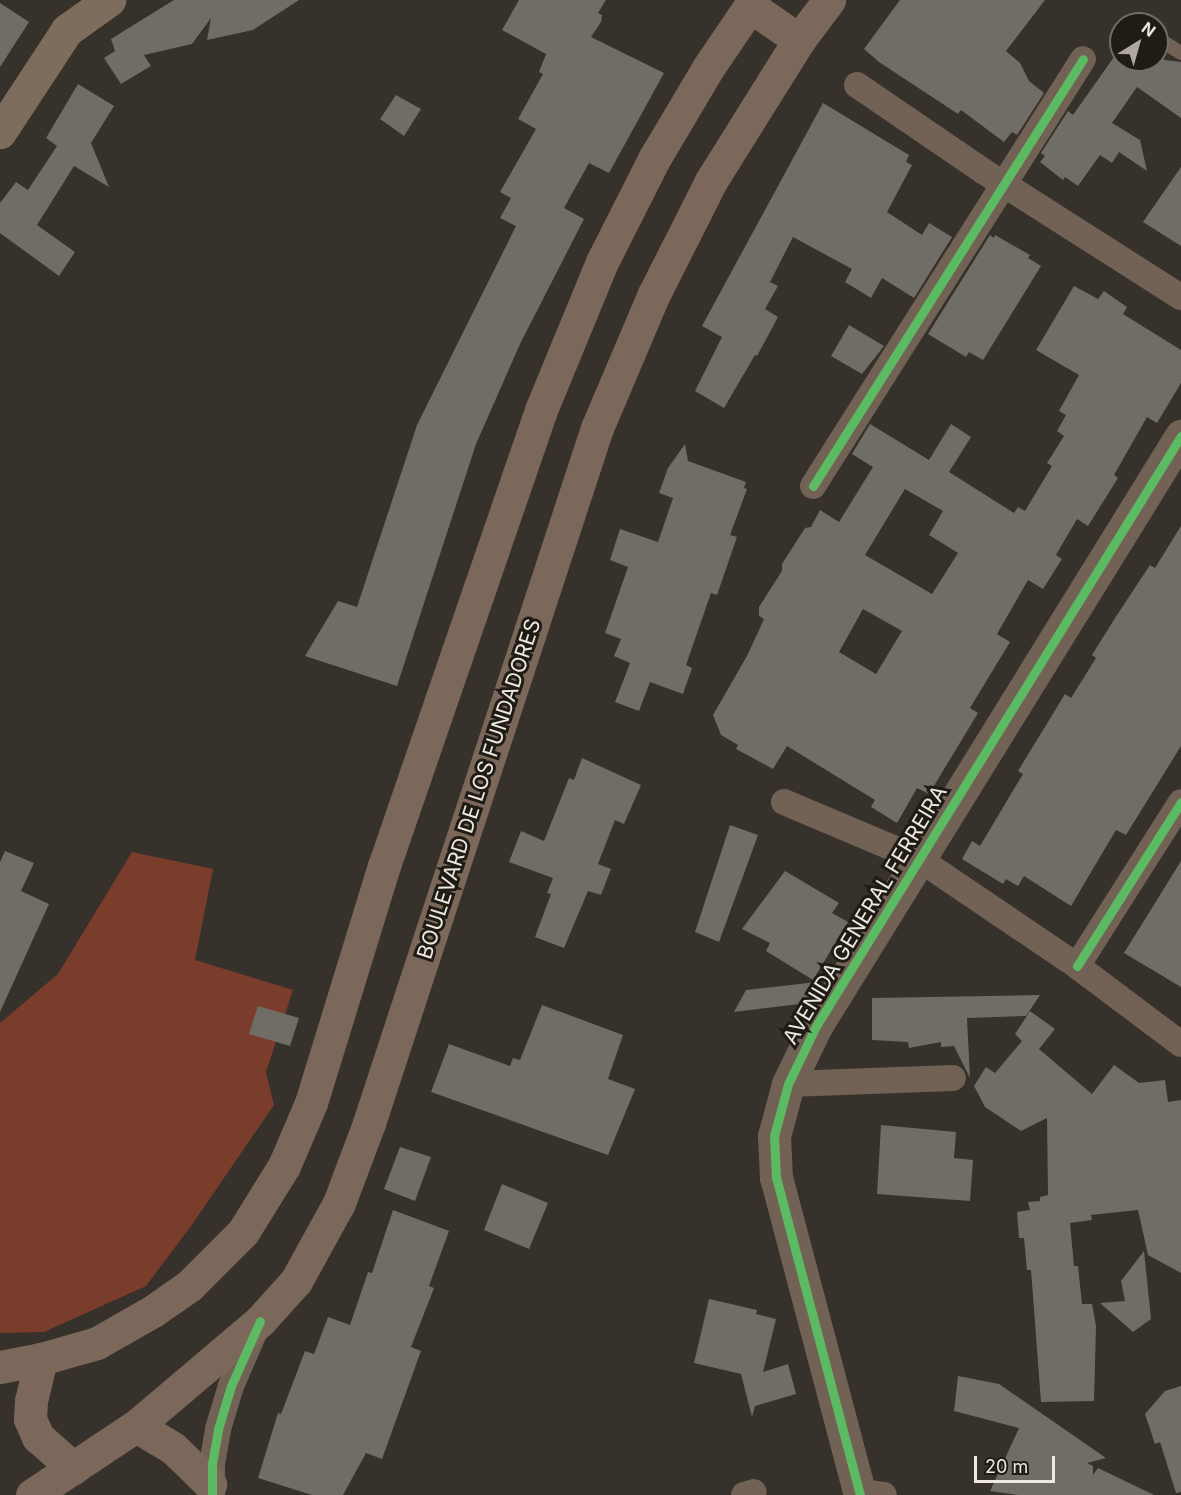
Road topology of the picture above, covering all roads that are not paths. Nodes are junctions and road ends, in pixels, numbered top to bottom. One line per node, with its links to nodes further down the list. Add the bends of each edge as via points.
1 (83, 0): 5 (street)
2 (109, 0): 5 (main road)
3 (829, 0): 6 (main road, BOULEVARD DE LOS FUNDADORES)
4 (752, 3): 6 (main road); 22 (main road, via 654,159 602,262 541,410 384,866 311,1103 284,1166 243,1233 189,1286 97,1343)
5 (67, 30): 9 (main road)
6 (799, 40): 21 (main road, BOULEVARD DE LOS FUNDADORES, via 711,181 654,294 601,418 369,1124 334,1212 296,1281)
7 (1083, 59): 10 (street)
8 (857, 85): 10 (street)
9 (0, 132)
10 (1005, 185): 11 (street); 13 (street)
11 (1181, 297)
12 (1181, 436): 16 (street, AVENIDA GENERAL FERREIRA)
13 (813, 486)
14 (784, 802): 16 (street)
15 (1181, 802): 17 (street)
16 (919, 859): 17 (street); 20 (street, AVENIDA GENERAL FERREIRA, via 816,1026)
17 (1077, 966): 18 (street)
18 (1181, 1044)
19 (953, 1078): 20 (street)
20 (788, 1084): 27 (street, AVENIDA GENERAL FERREIRA, via 774,1137 776,1178)
21 (260, 1321): 24 (main road, BOULEVARD DE LOS FUNDADORES); 26 (street, via 231,1386 218,1429)
22 (41, 1359): 23 (main road); 25 (main road, via 30,1419 38,1437)
23 (0, 1367)
24 (136, 1426): 25 (main road, BOULEVARD DE LOS FUNDADORES); 26 (main road, via 173,1448)
25 (73, 1468): 28 (main road, BOULEVARD DE LOS FUNDADORES)
26 (211, 1490)
27 (868, 1494)
28 (32, 1495)

